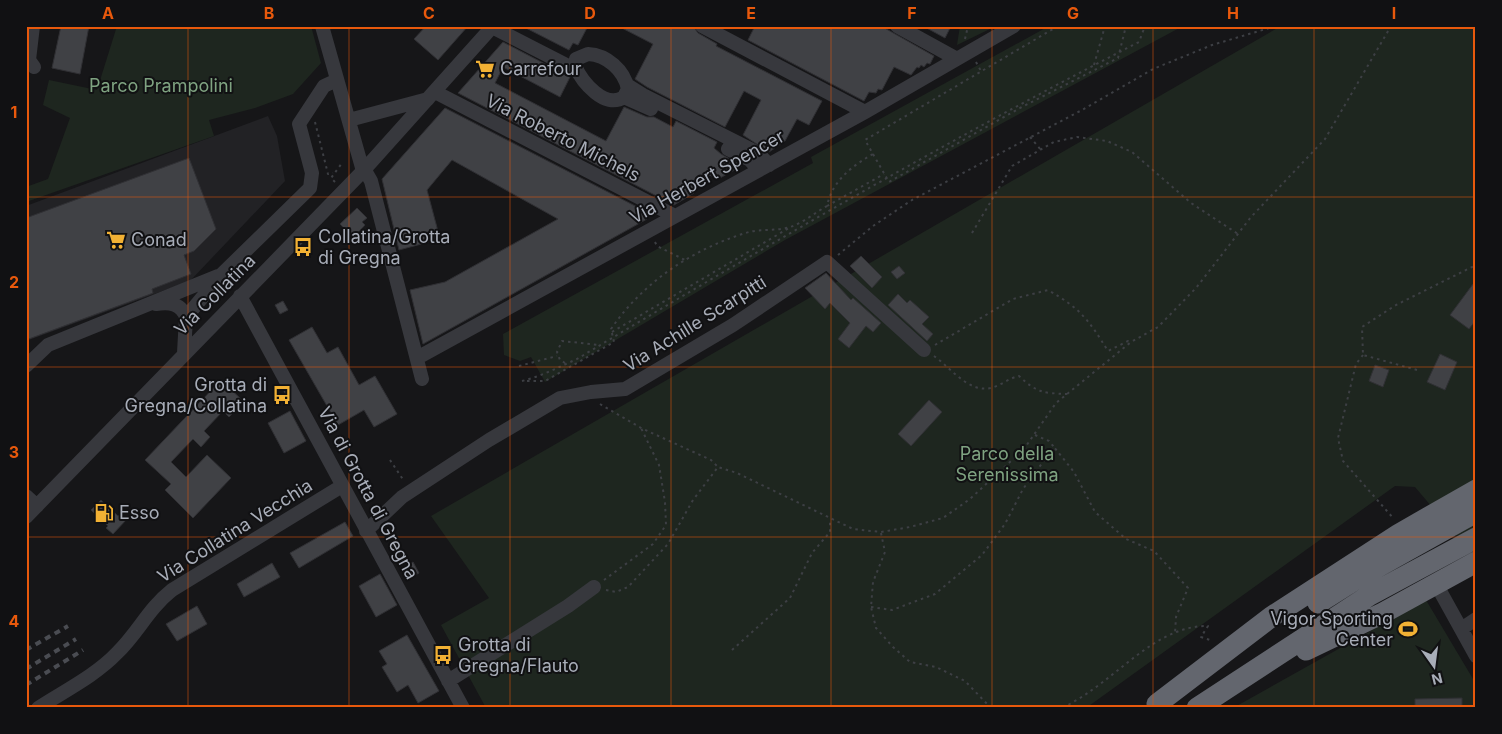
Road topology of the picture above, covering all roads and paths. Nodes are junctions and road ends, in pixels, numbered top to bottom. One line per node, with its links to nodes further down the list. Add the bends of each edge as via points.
1 (32, 26): 21 (street, via 29,60)
2 (323, 26): 23 (street)
3 (509, 26): 19 (street)
4 (702, 26): 26 (street)
5 (897, 26): 18 (street)
6 (968, 26): 15 (path)
7 (1014, 26): 18 (street, Via Herbert Spencer)
8 (1058, 26): 22 (path)
9 (1105, 26): 20 (path)
10 (1126, 26): 16 (path)
11 (1145, 26): 16 (path, via 1139,42)
12 (1276, 26): 29 (path, via 1212,45 1153,69)
13 (1390, 26): 43 (path, via 1325,139)
14 (492, 27): 19 (street); 25 (street, Via Collatina)
15 (965, 43)
16 (1119, 52): 20 (path); 37 (path, via 1118,58 1020,108 889,182)
17 (974, 58): 22 (path)
18 (957, 59): 26 (street, Via Herbert Spencer)
19 (576, 64): 24 (street, via 601,97 613,100); 24 (street, via 588,54 605,58 622,73)
20 (1094, 65): 37 (path)
21 (34, 67)
22 (981, 71): 31 (path, via 865,140)
23 (338, 80): 28 (street); 48 (street, via 324,86 299,124 312,173 310,188)
24 (626, 91): 33 (street, via 643,95 758,153)
25 (432, 95): 28 (street); 34 (street, Via Collatina); 40 (street, Via Roberto Michels)
26 (865, 112): 33 (street, Via Herbert Spencer)
27 (316, 115): 35 (path, via 328,174)
28 (349, 120): 34 (street)
29 (1030, 137): 30 (path); 46 (path, via 912,200)
30 (1041, 150): 42 (path, via 1012,166); 43 (path, via 1054,142 1077,137 1107,140 1132,152 1191,202)
31 (873, 154): 36 (path); 39 (path, via 846,172 830,194)
32 (342, 163): 35 (path)
33 (764, 167): 40 (street, Via Herbert Spencer)
34 (363, 171): 49 (street, Via Collatina); 60 (street, via 371,181)
35 (333, 173): 38 (path, via 331,178)
36 (884, 174): 37 (path); 39 (path)
37 (886, 178): 53 (path)
38 (336, 183)
39 (827, 206): 41 (path)
40 (675, 216): 60 (street, Via Herbert Spencer)
41 (791, 227): 45 (path, via 744,234); 52 (path)
42 (972, 233)
43 (1238, 234): 54 (path, via 1196,288 1158,327)
44 (653, 238): 45 (path, via 657,246)
45 (684, 260): 52 (path, via 626,307)
46 (827, 262): 56 (street); 66 (street, Via Achille Scarpitti, via 733,325 626,389)
47 (1476, 266): 58 (path, via 1396,305 1362,327)
48 (222, 274): 50 (street); 51 (street)
49 (240, 296): 57 (street, Via Collatina); 72 (street, Via di Grotta di Gregna)
50 (138, 308): 51 (street, via 168,302 181,308); 62 (street, via 48,345)
51 (186, 317): 57 (street)
52 (611, 332): 53 (path)
53 (613, 338): 55 (path); 61 (path, via 614,342 545,381 522,381 541,376)
54 (1131, 342): 56 (path, via 1108,351 1086,317 1073,304 1048,290 1013,298); 67 (path)
55 (602, 344): 59 (path, via 562,342); 61 (path)
56 (929, 351): 67 (path, via 957,377 978,387 990,388 1019,376 1042,393)
57 (184, 353): 75 (street, Via Collatina)
58 (1363, 355): 64 (path); 79 (path, via 1356,364 1338,438 1344,461)
59 (557, 356): 61 (path); 63 (path)
60 (417, 358): 65 (street)
61 (565, 363)
62 (26, 366)
63 (519, 366)
64 (1416, 370)
65 (422, 379)
66 (587, 392): 68 (path, via 604,408); 80 (street, Via Achille Scarpitti, via 560,398 489,440 402,497)
67 (1067, 394): 69 (path, via 1042,421)
68 (640, 428): 71 (path, via 712,460); 84 (path, via 659,465 666,526 652,544)
69 (1036, 435): 70 (path); 81 (path, via 970,499 944,518)
70 (1054, 447): 86 (path, via 982,555 935,594 892,610); 89 (path, via 1074,472 1095,512 1126,539 1154,551 1188,588 1176,617)
71 (718, 467): 78 (path, via 737,473); 84 (path, via 693,500 668,544 628,587 616,592)
72 (342, 486): 80 (street, Via di Grotta di Gregna); 96 (street, Via Collatina Vecchia, via 181,584 151,609 108,662)
73 (1476, 490): 95 (highway, via 1399,534 1271,617)
74 (26, 496): 75 (street)
75 (37, 506): 77 (street, Via Collatina)
76 (1476, 512): 95 (highway, via 1356,579)
77 (26, 517)
78 (830, 520): 81 (path, via 853,529); 91 (path, via 830,532 812,553 790,598)
79 (1398, 524)
80 (366, 531): 93 (street, Via di Grotta di Gregna)
81 (881, 532): 86 (path, via 885,552 873,582)
82 (1476, 538): 94 (highway, via 1370,595)
83 (1476, 562): 94 (highway)
84 (594, 587): 93 (street)
85 (1440, 591): 88 (street)
86 (871, 607): 98 (path, via 876,628 893,648 910,662 936,667 965,681)
87 (1476, 619): 88 (street)
88 (1461, 629): 92 (street)
89 (1175, 634): 90 (path, via 1195,626 1208,626 1201,637); 99 (path, via 1147,649 1089,693)
90 (1216, 642)
91 (732, 650)
92 (1476, 656)
93 (448, 681): 97 (street, Via di Grotta di Gregna)
94 (1204, 703)
95 (1154, 706)
96 (38, 708)
97 (463, 708)
98 (991, 708)
99 (1062, 708)

